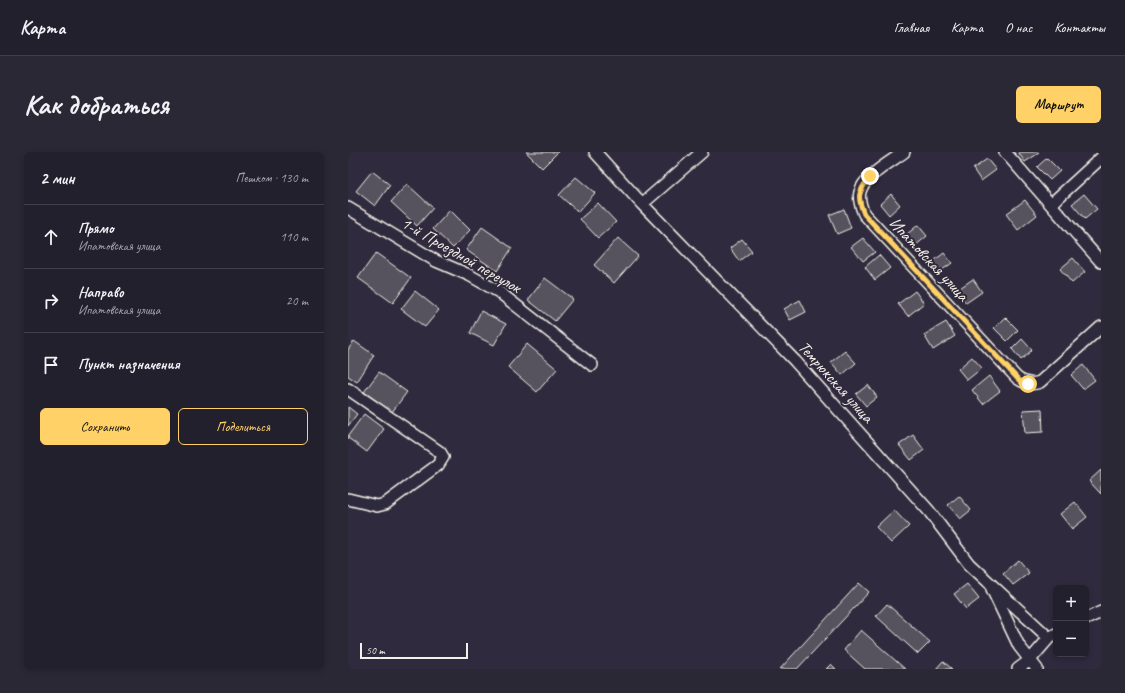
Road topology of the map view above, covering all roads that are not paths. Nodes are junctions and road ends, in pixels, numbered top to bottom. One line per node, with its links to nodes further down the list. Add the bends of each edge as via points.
1 (595, 152): 6 (street, Темрюкская улица)
2 (702, 152): 6 (street)
3 (904, 152): 10 (street, Ипатовская улица, via 870,176 860,191 860,203 864,214 1021,382 1040,382)
4 (1005, 152): 7 (street)
5 (1101, 158): 7 (street)
6 (642, 204): 14 (street, Темрюкская улица, via 795,361 929,511 969,564)
7 (1051, 204): 9 (street)
8 (348, 208): 11 (street, 1-й Проездной переулок, via 436,261 469,275 499,292)
9 (1101, 262)
10 (1101, 327)
11 (592, 366)
12 (348, 389): 13 (street, via 440,452 443,458 438,465 385,504 377,506)
13 (348, 499)
14 (989, 583): 17 (street, Темрюкская улица); 18 (street, via 1019,646)
15 (1101, 612): 16 (street)
16 (1089, 618)
17 (1052, 636): 18 (street)
18 (1030, 660): 19 (street); 20 (street)
19 (1018, 669)
20 (1037, 669)

